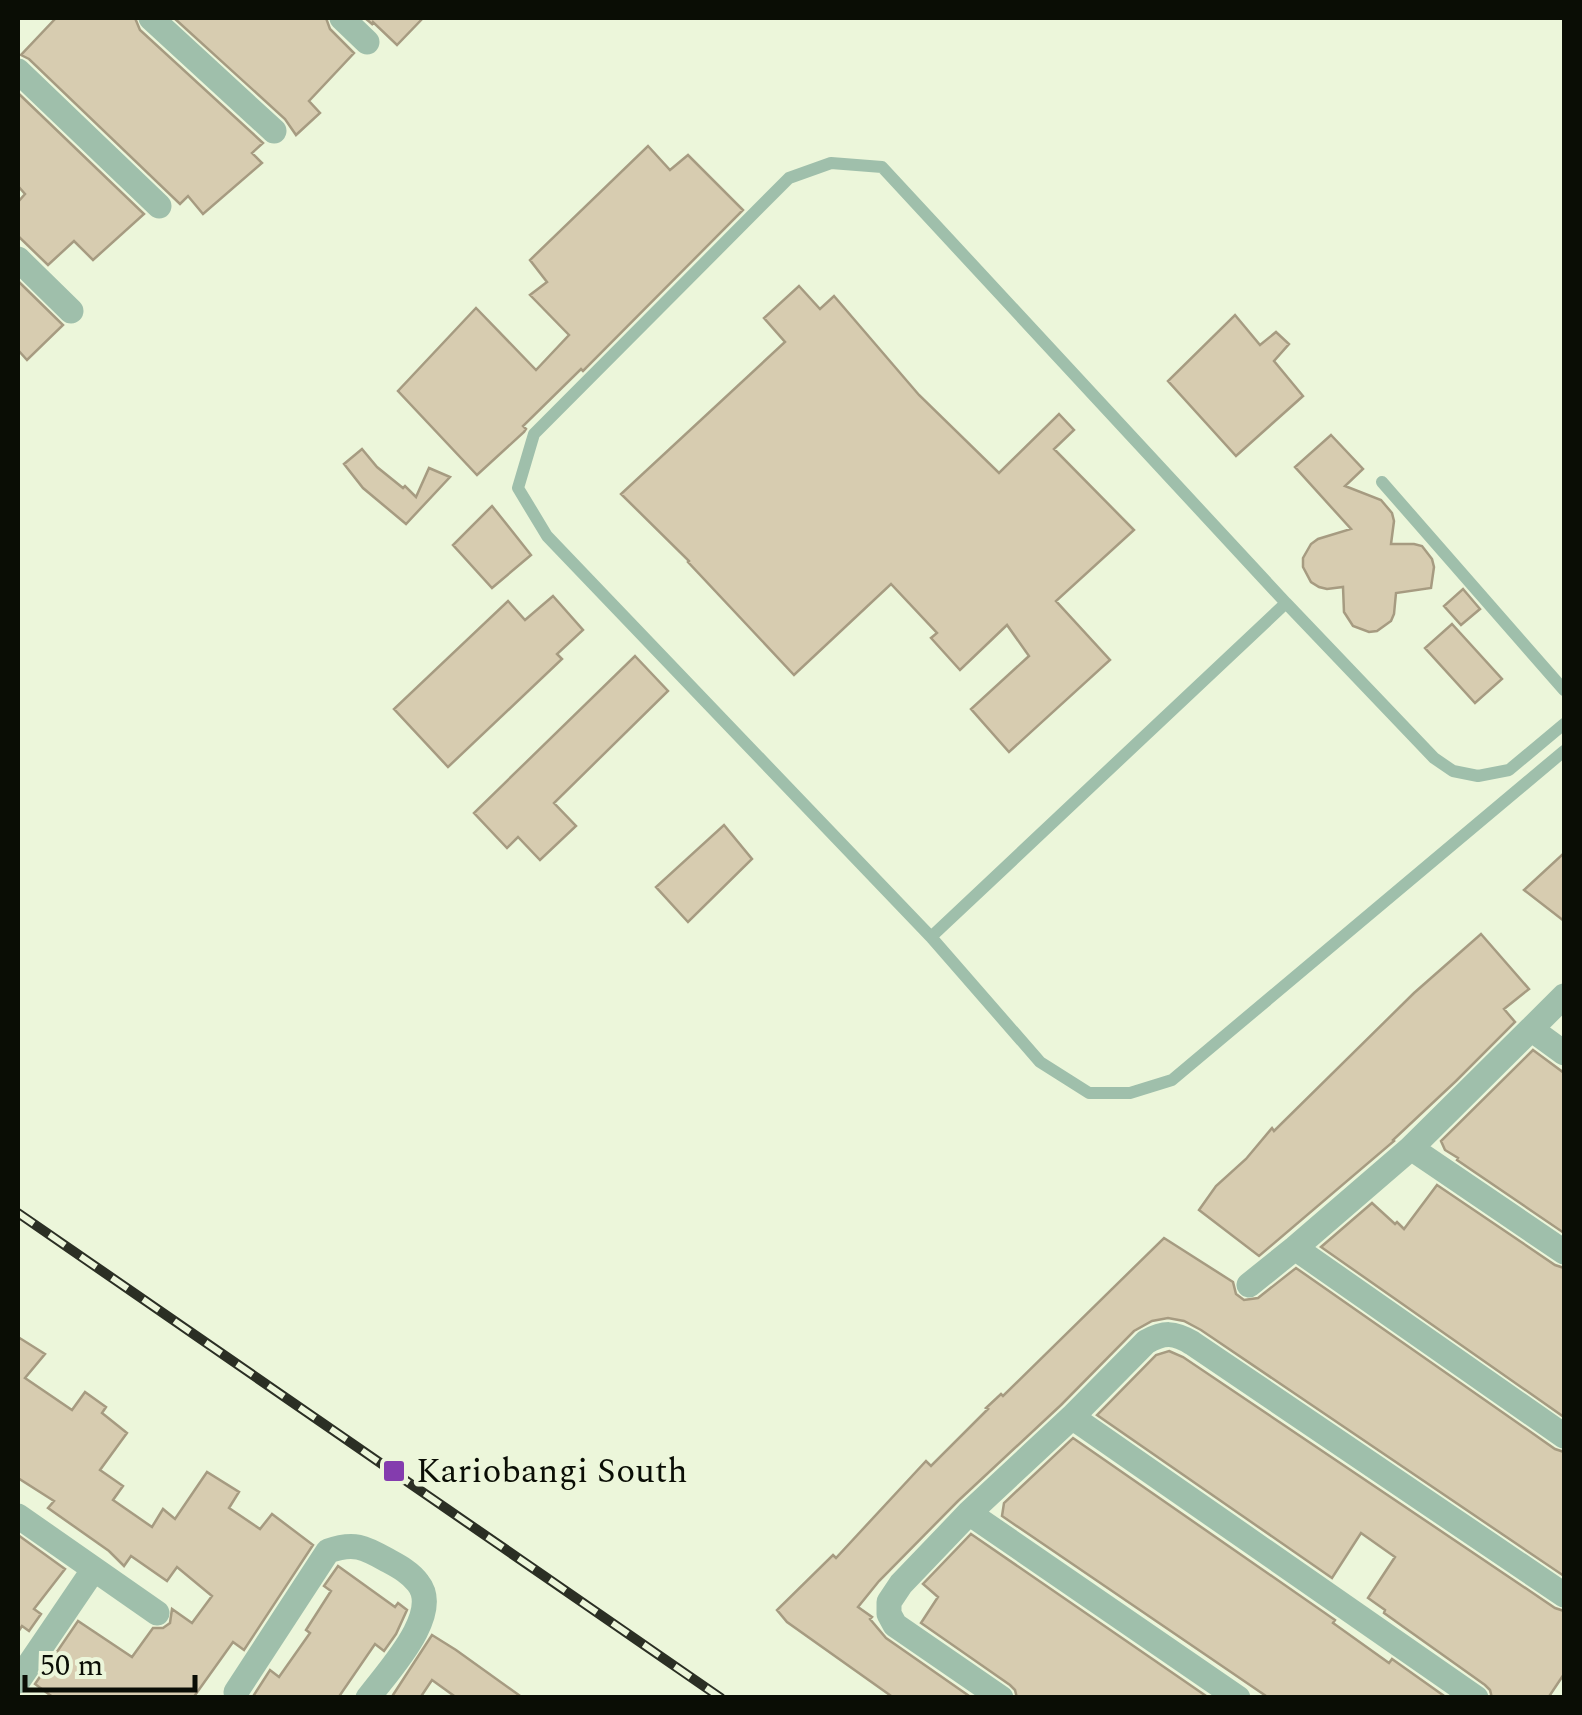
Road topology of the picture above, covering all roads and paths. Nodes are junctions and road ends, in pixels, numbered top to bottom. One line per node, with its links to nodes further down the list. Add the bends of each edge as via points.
1 (151, 18): 5 (street)
2 (342, 18): 3 (street)
3 (367, 42)
4 (18, 71): 6 (street)
5 (274, 131)
6 (160, 206)
7 (18, 259): 8 (street)
8 (71, 312)
9 (1382, 482): 11 (lane)
10 (1286, 603): 12 (lane, via 1453,771 1478,776 1509,770); 14 (lane); 14 (lane, via 882,167 831,163 789,178 534,434 518,488 546,536)
11 (1564, 690)
12 (1564, 724)
13 (1564, 751): 14 (lane, via 1172,1080 1130,1093 1089,1093 1040,1062)
14 (931, 937)
15 (1564, 996): 16 (street)
16 (1530, 1029): 17 (street); 18 (street)
17 (1564, 1053)
18 (1412, 1148): 19 (street); 20 (street)
19 (1295, 1248): 21 (street); 23 (street)
20 (1564, 1252)
21 (1249, 1284)
22 (1072, 1417): 24 (street); 27 (street, via 1146,1342 1176,1334); 34 (street)
23 (1564, 1436)
24 (970, 1513): 32 (street, via 901,1584 889,1602 890,1614 896,1625); 33 (street)
25 (18, 1516): 26 (street)
26 (94, 1569): 28 (street); 29 (street)
27 (1564, 1595)
28 (158, 1613)
29 (18, 1681)
30 (236, 1692): 31 (street, via 328,1551 346,1545 406,1571 426,1600 413,1636)
31 (368, 1698)
32 (1001, 1698)
33 (1238, 1698)
34 (1476, 1698)

